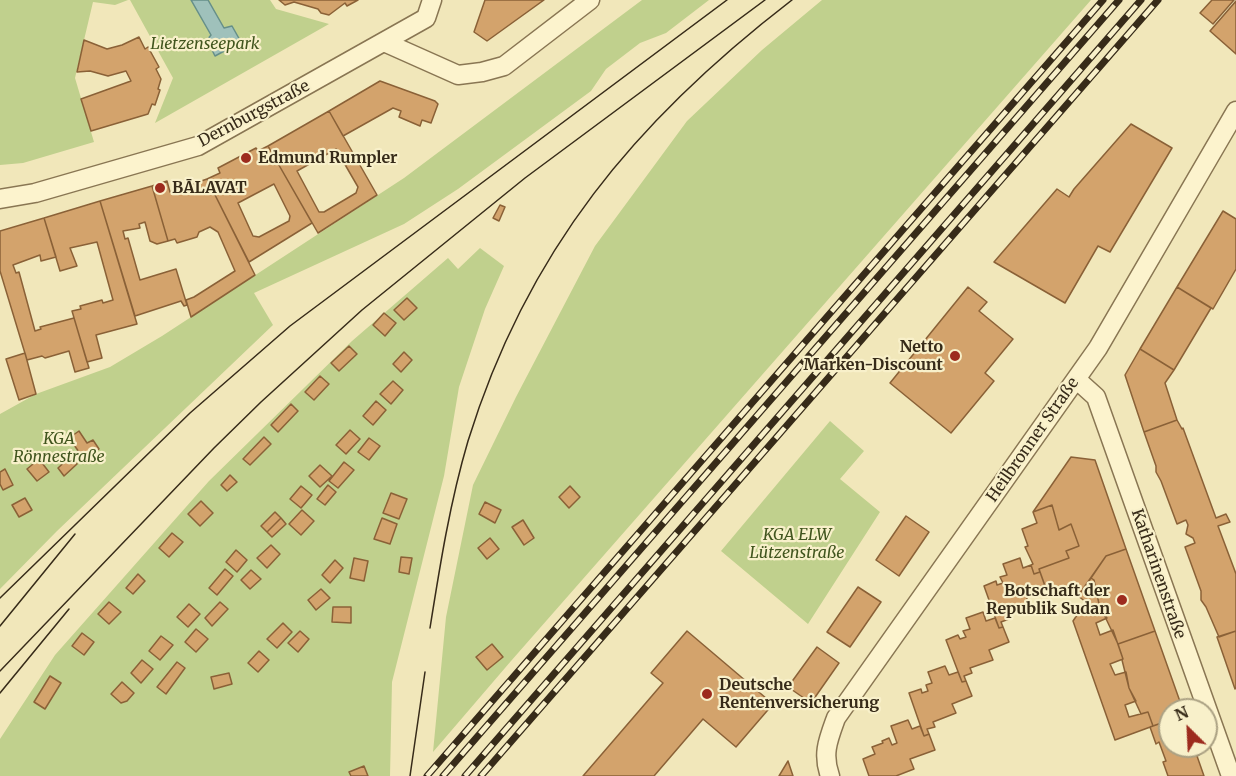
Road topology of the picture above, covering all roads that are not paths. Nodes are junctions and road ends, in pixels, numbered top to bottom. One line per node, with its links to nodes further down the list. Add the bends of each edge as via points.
1 (432, 0): 3 (street, Dernburgstraße, via 426,18)
2 (590, 0): 3 (street, via 504,66 482,72 458,75)
3 (389, 39): 5 (street, Dernburgstraße, via 198,146 35,193)
4 (1236, 111): 6 (street, Heilbronner Straße)
5 (0, 198)
6 (1076, 379): 7 (street, Heilbronner Straße, via 836,718 828,740); 8 (street, Katharinenstraße, via 1096,397)
7 (828, 769)
8 (1231, 776)

